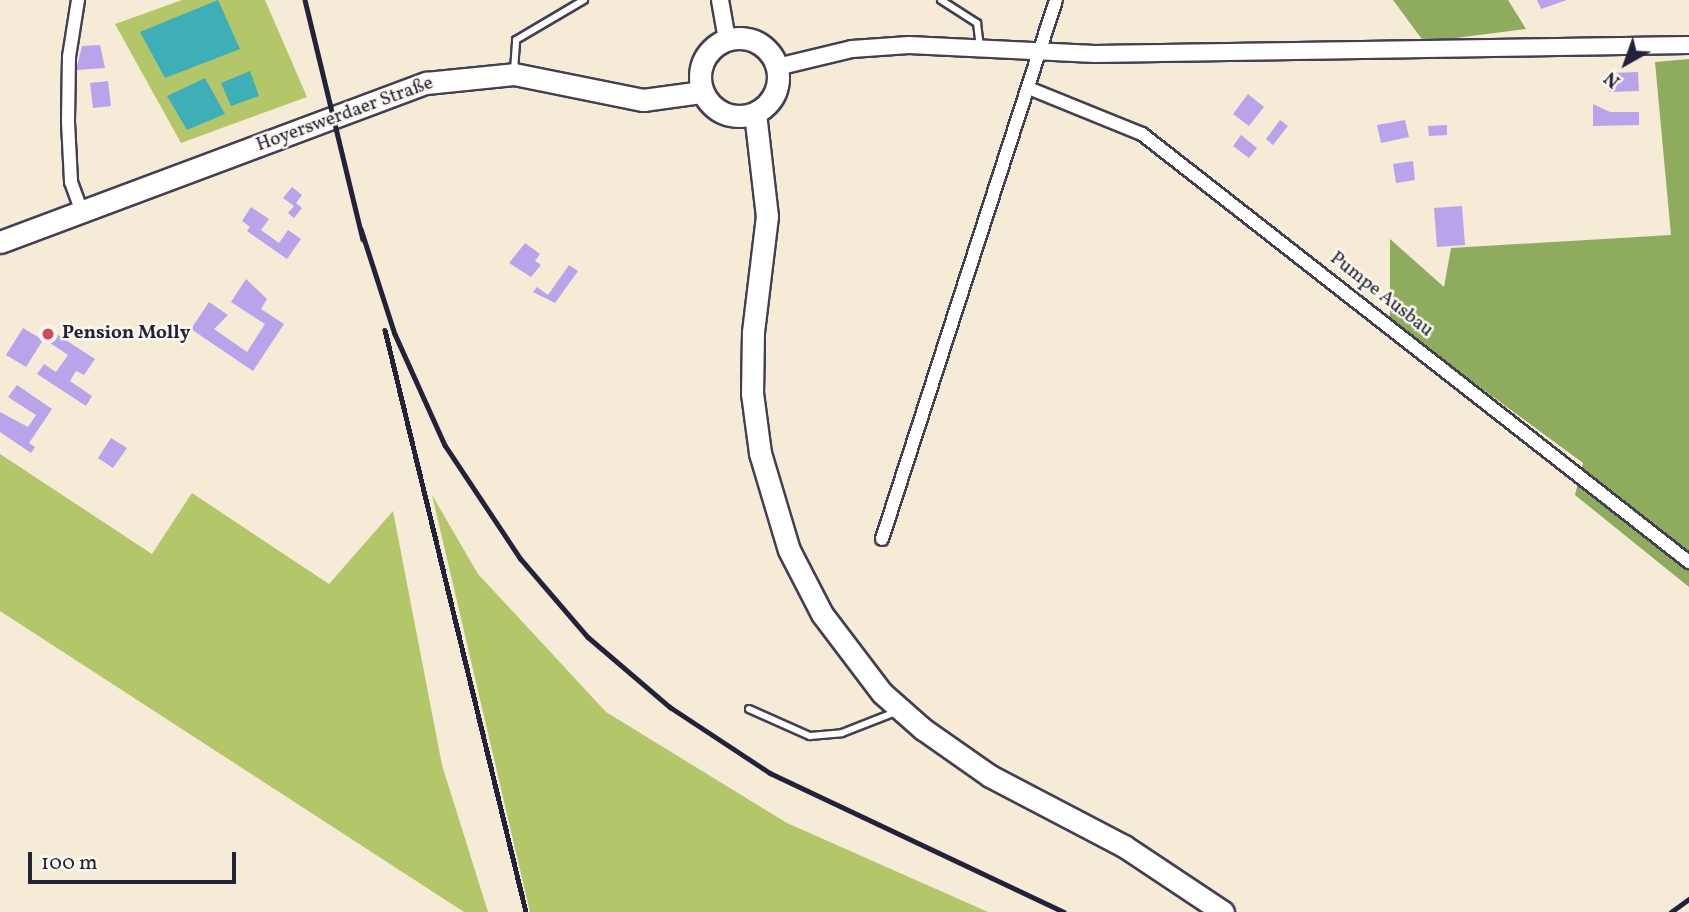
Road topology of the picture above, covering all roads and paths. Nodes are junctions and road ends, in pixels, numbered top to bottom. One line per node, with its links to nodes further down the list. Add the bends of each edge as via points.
1 (78, 0): 15 (street, via 69,57 68,122 71,182)
2 (584, 0): 11 (lane, via 516,40)
3 (720, 0): 6 (street)
4 (941, 0): 8 (lane, via 976,23)
5 (1056, 0): 9 (street)
6 (727, 38): 10 (main road, via 749,38 763,45); 13 (main road, via 704,59)
7 (1689, 45): 9 (street)
8 (981, 46): 9 (street); 10 (street, via 852,49)
9 (1043, 52): 12 (street)
10 (777, 67): 14 (main road, via 774,96)
11 (514, 74): 13 (main road, Hoyerswerdaer Straße, via 643,100); 15 (main road, Hoyerswerdaer Straße, via 426,83)
12 (1031, 89): 17 (street); 18 (street, Pumpe Ausbau, via 1142,134)
13 (702, 92): 14 (main road, via 719,110 732,115)
14 (755, 113): 20 (main road, via 767,216 753,332 752,393 760,453 778,518 804,583 842,642)
15 (82, 212): 16 (main road, Hoyerswerdaer Straße)
16 (0, 242)
17 (882, 540)
18 (1689, 562)
19 (749, 709): 20 (lane, via 810,736 842,733)
20 (900, 711): 21 (main road, via 990,776 1124,846)
21 (1223, 912)

